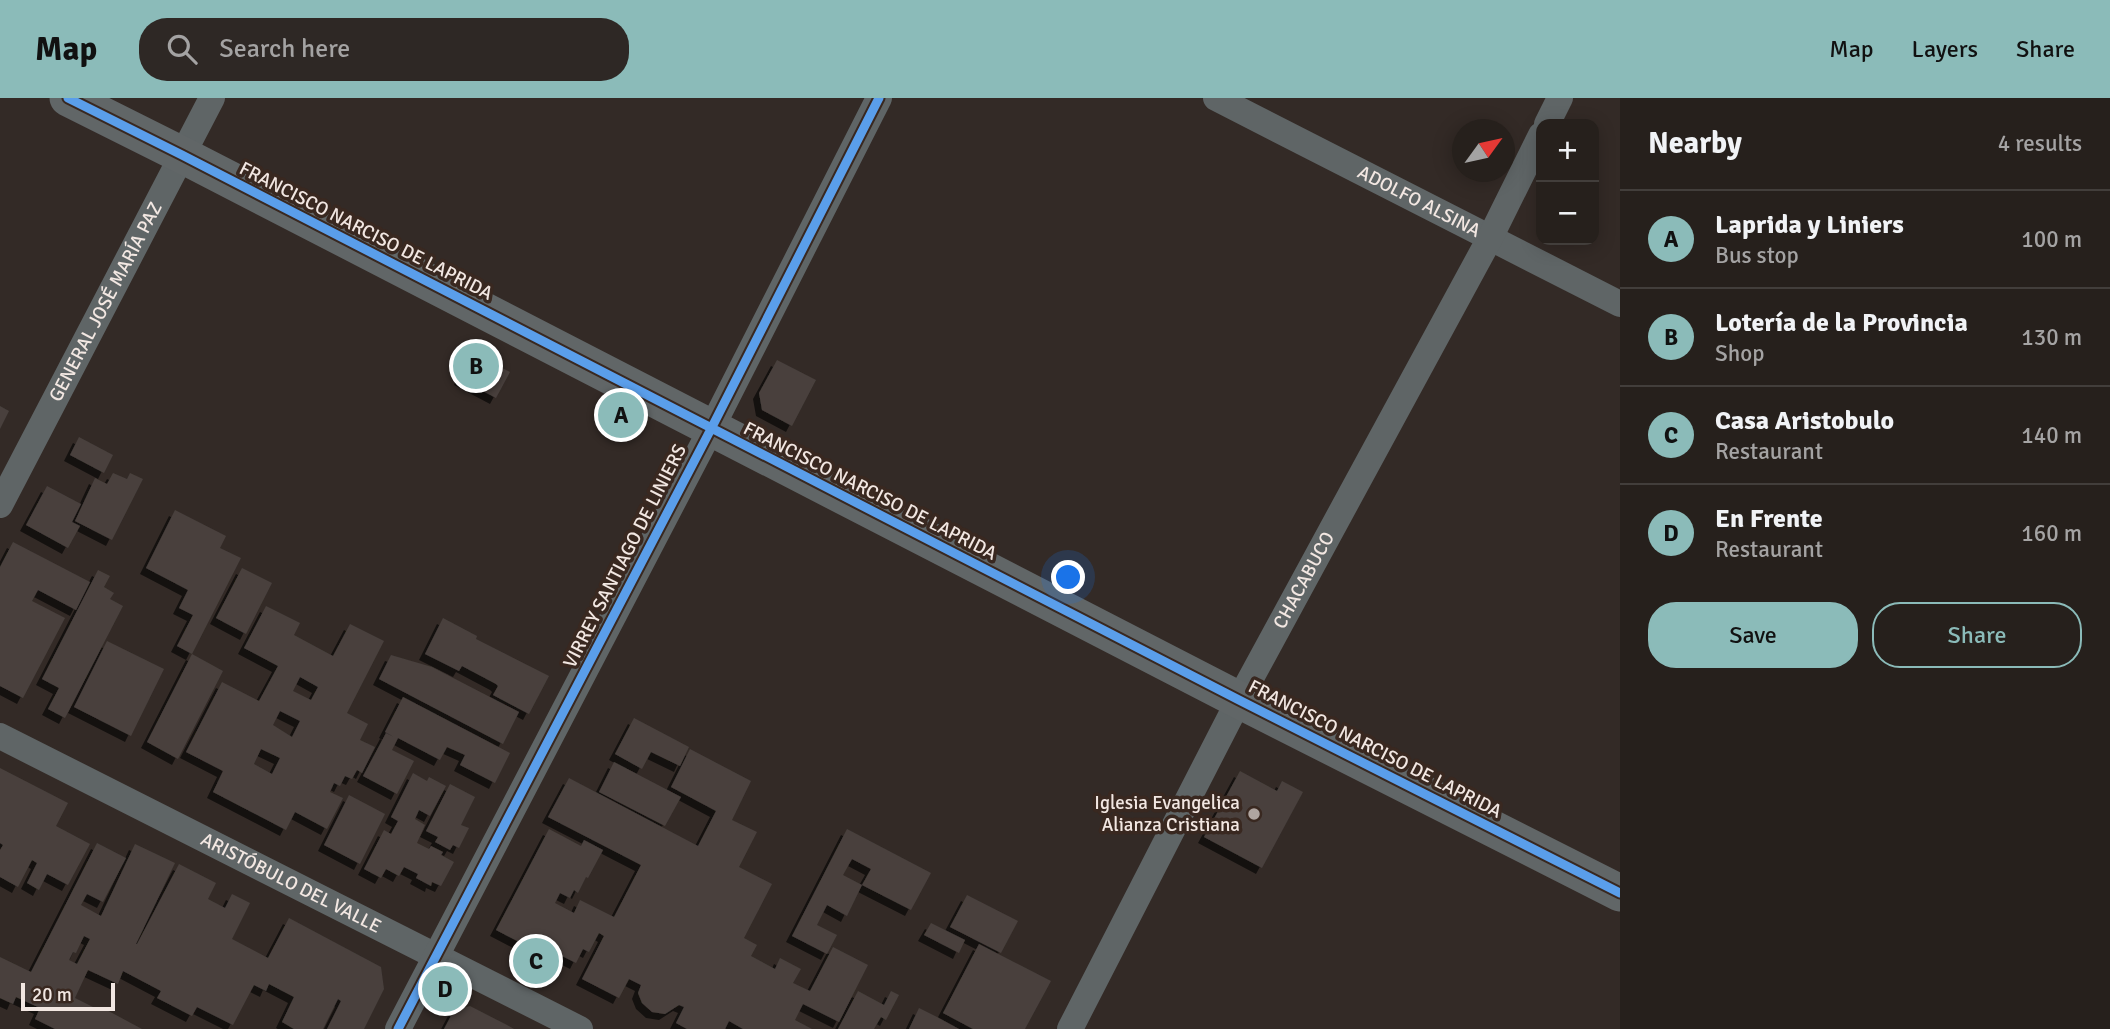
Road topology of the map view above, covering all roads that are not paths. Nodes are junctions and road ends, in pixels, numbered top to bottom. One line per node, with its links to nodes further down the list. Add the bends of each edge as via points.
1 (68, 98): 8 (street, FRANCISCO NARCISO DE LAPRIDA)
2 (212, 98): 8 (street, GENERAL JOSÉ MARÍA PAZ)
3 (879, 98): 11 (street, VIRREY SANTIAGO DE LINIERS)
4 (1216, 98): 9 (street, ADOLFO ALSINA)
5 (1560, 98): 6 (street)
6 (1550, 119)
7 (1536, 145): 9 (street, CHACABUCO)
8 (182, 155): 11 (street, FRANCISCO NARCISO DE LAPRIDA); 12 (street, GENERAL JOSÉ MARÍA PAZ)
9 (1490, 238): 10 (street, ADOLFO ALSINA); 13 (street, CHACABUCO)
10 (1620, 304)
11 (710, 429): 13 (street, FRANCISCO NARCISO DE LAPRIDA); 16 (street, VIRREY SANTIAGO DE LINIERS)
12 (0, 505)
13 (1239, 700): 15 (street, FRANCISCO NARCISO DE LAPRIDA); 19 (street, CHACABUCO)
14 (0, 736): 16 (street, ARISTÓBULO DEL VALLE)
15 (1620, 892)
16 (437, 956): 17 (street, VIRREY SANTIAGO DE LINIERS); 18 (street, ARISTÓBULO DEL VALLE)
17 (398, 1029)
18 (580, 1029)
19 (1070, 1029)

